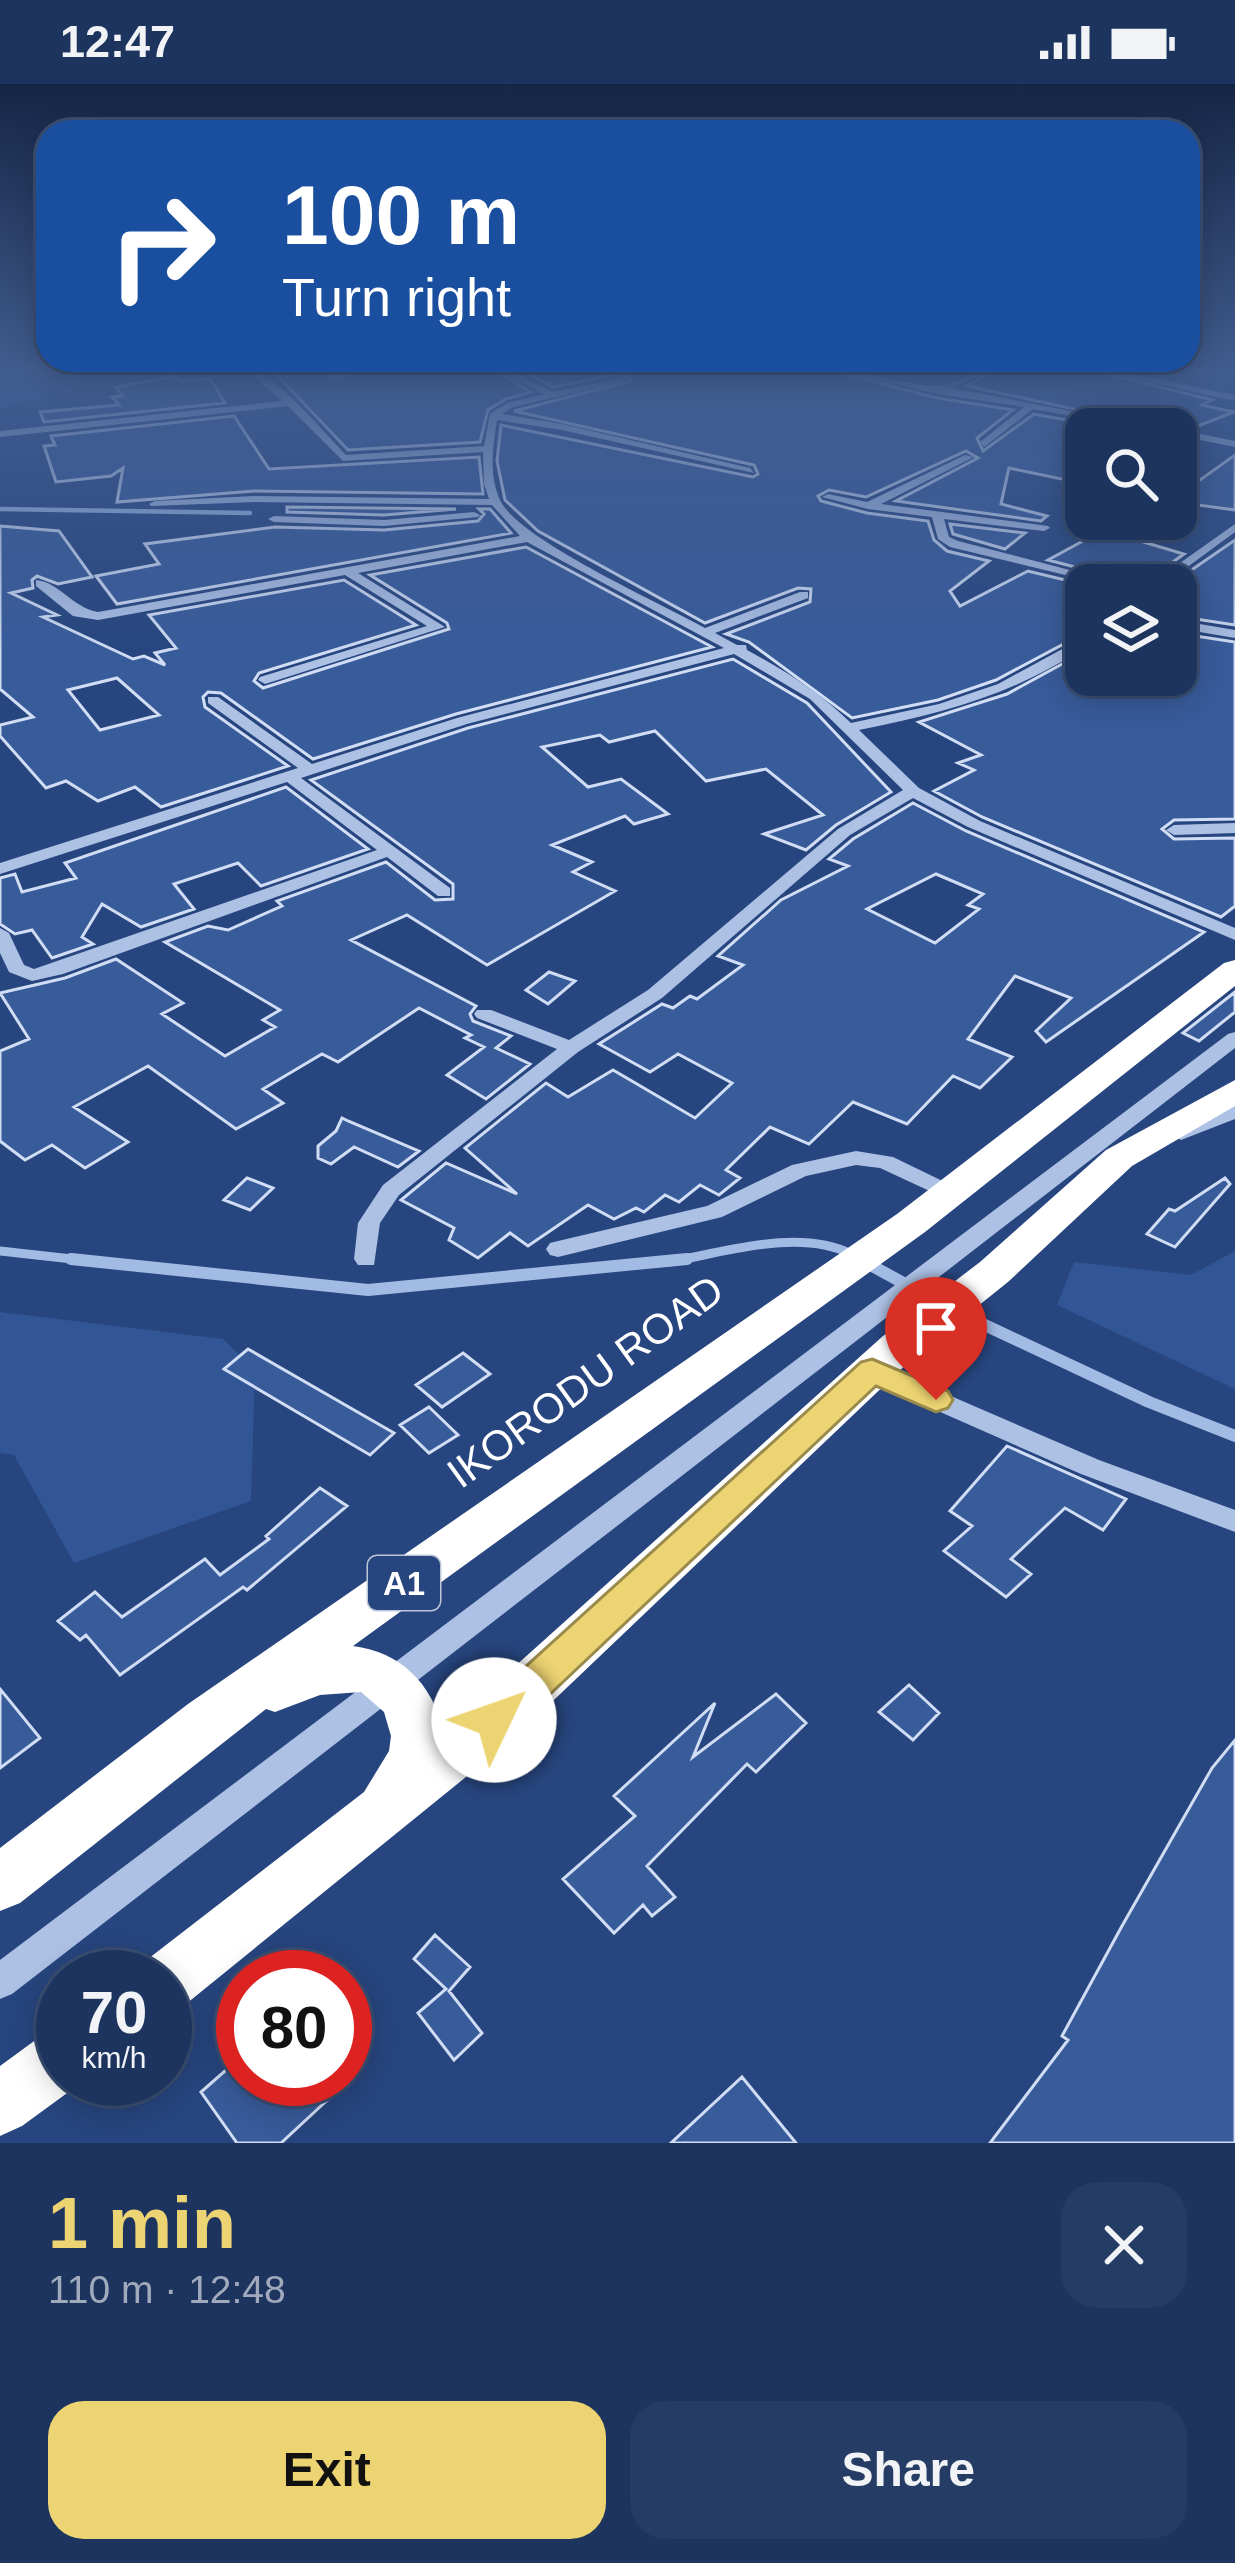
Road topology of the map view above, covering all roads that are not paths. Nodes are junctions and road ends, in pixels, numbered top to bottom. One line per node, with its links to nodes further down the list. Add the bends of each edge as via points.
1 (487, 466): 8 (street)
2 (729, 466): 4 (street)
3 (950, 466): 7 (street)
4 (750, 471)
5 (828, 497): 7 (street)
6 (155, 504): 8 (street)
7 (868, 506): 9 (street)
8 (495, 507): 10 (street, via 376,523); 13 (street)
9 (938, 517): 12 (street); 16 (street, via 944,539 954,544)
10 (274, 519)
11 (1235, 527): 14 (street)
12 (1044, 528)
13 (529, 538): 15 (street); 20 (street)
14 (1184, 564)
15 (345, 570): 17 (street, via 98,616 78,613); 24 (street, via 437,627)
16 (1065, 571)
17 (40, 583)
18 (804, 596): 20 (street)
19 (1197, 628): 21 (street)
20 (708, 631): 22 (street)
21 (1235, 634)
22 (740, 648): 26 (street); 27 (street, via 558,693)
23 (1065, 655): 26 (street, via 1008,689)
24 (265, 680)
25 (213, 700): 27 (street)
26 (849, 728): 29 (street)
27 (312, 772): 28 (street)
28 (292, 778): 32 (street); 33 (street)
29 (914, 791): 36 (street); 40 (street, via 844,832 655,994)
30 (1235, 828): 31 (street)
31 (1174, 830)
32 (386, 852): 34 (street); 35 (street, via 56,970 32,975 16,968)
33 (0, 869)
34 (444, 892)
35 (0, 933)
36 (1235, 935)
37 (1235, 970): 44 (highway, IKORODU ROAD / A1)
38 (484, 1014): 40 (street)
39 (1235, 1038): 47 (street, via 958,1249)
40 (571, 1048): 46 (street, via 391,1190 369,1222)
41 (1235, 1091): 43 (highway)
42 (1235, 1111): 43 (street)
43 (1119, 1158): 47 (highway, via 994,1272)
44 (949, 1192): 45 (street, via 856,1157 800,1170 714,1212); 50 (highway, IKORODU ROAD / A1)
45 (558, 1250)
46 (366, 1259)
47 (877, 1346): 48 (street, via 1090,1467); 49 (street); 51 (highway, via 494,1720)
48 (1235, 1522)
49 (389, 1682): 50 (highway, via 367,1670 331,1670); 51 (highway, via 403,1695 418,1736 407,1773); 54 (street)
50 (207, 1720): 52 (highway, IKORODU ROAD / A1)
51 (372, 1817): 53 (highway)
52 (0, 1883)
53 (192, 1961)
54 (0, 1982)
55 (36, 2078): 56 (highway)
56 (0, 2104)

